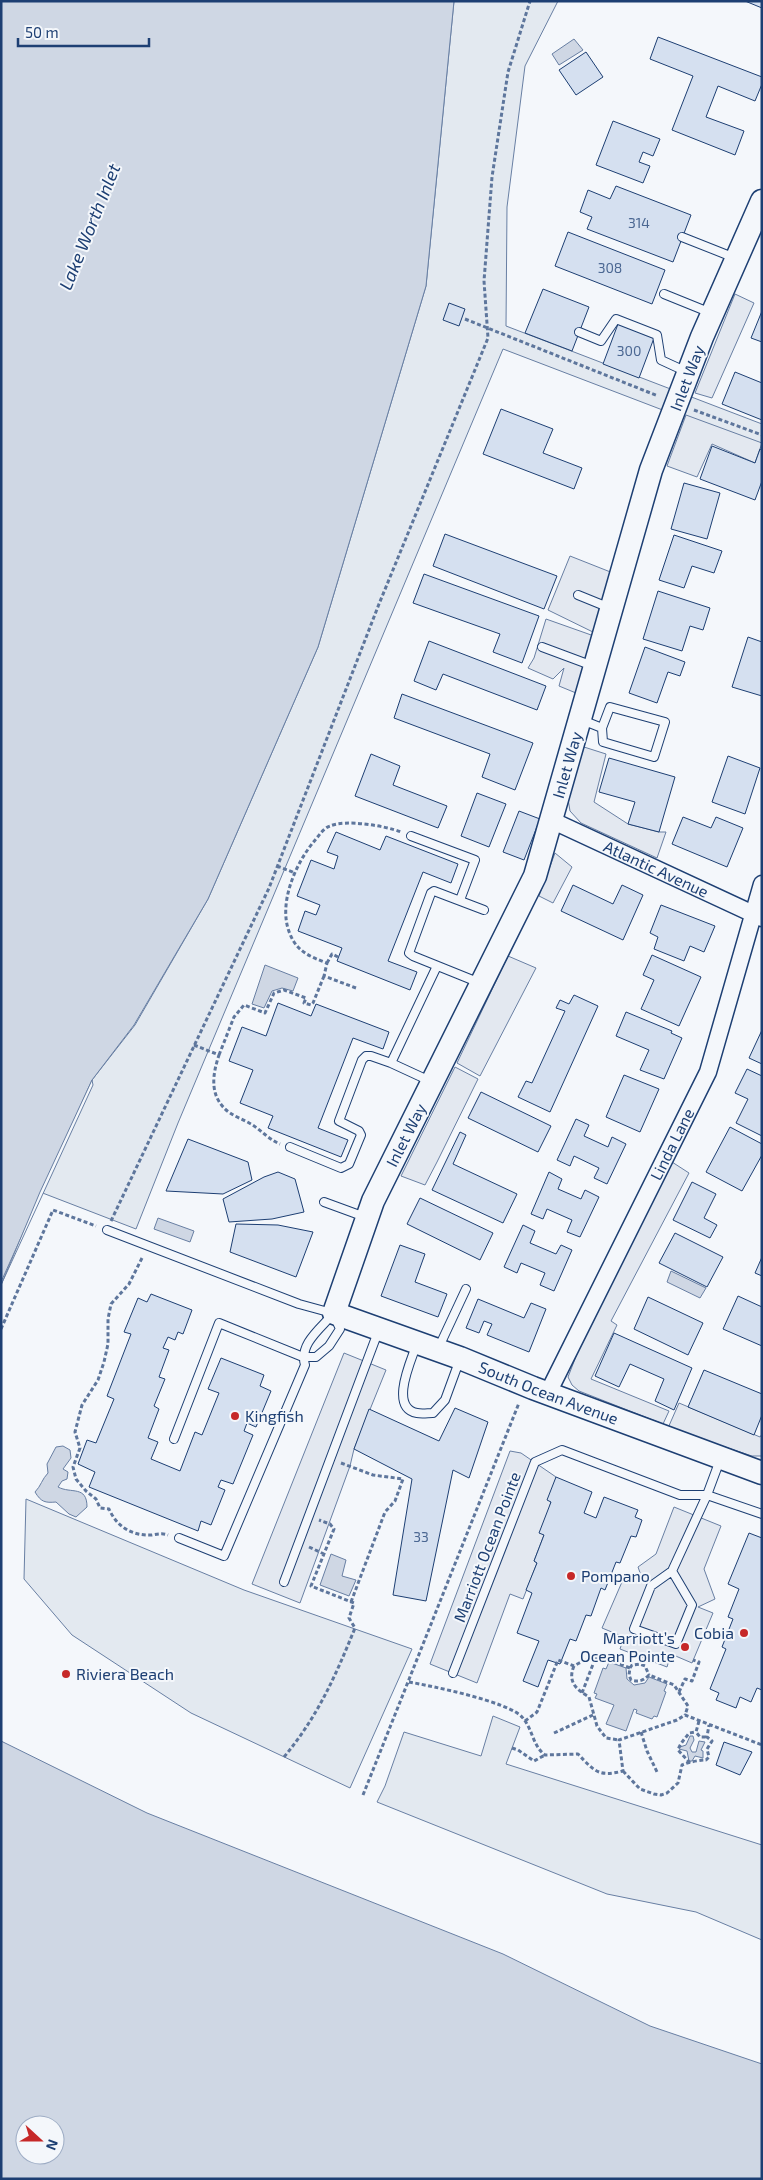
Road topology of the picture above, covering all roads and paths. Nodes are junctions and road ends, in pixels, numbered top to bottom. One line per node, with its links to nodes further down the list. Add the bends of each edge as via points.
1 (530, 1): 8 (path, via 508,72 492,177 484,281)
2 (762, 201): 4 (street, Inlet Way)
3 (682, 237): 4 (lane)
4 (736, 259): 6 (street, Inlet Way)
5 (664, 294): 6 (lane)
6 (712, 314): 10 (street, Inlet Way)
7 (465, 319): 8 (path)
8 (487, 328): 11 (path); 21 (path, via 488,338 379,604)
9 (579, 332): 10 (lane, via 601,340 616,319 657,335 661,360)
10 (689, 373): 11 (street, Inlet Way)
11 (677, 404): 12 (path); 14 (street, Inlet Way, via 651,470)
12 (762, 435)
13 (578, 595): 14 (lane)
14 (612, 608): 16 (street, Inlet Way)
15 (542, 647): 16 (lane)
16 (595, 667): 17 (street, Inlet Way)
17 (580, 719): 18 (lane); 19 (street, Inlet Way)
18 (602, 728): 18 (lane, via 603,742 654,756 665,722 610,707)
19 (551, 820): 26 (street, Atlantic Avenue); 31 (street, Inlet Way, via 535,876)
20 (411, 836): 22 (path, via 382,826 351,823 330,826 308,848); 24 (lane, via 476,860)
21 (278, 866): 22 (path); 33 (path)
22 (295, 873): 28 (path, via 285,917 289,934 304,955)
23 (762, 884): 26 (street, Linda Lane)
24 (460, 900): 25 (lane); 29 (lane, via 434,891 410,947 413,956)
25 (484, 910)
26 (758, 916): 49 (street, Linda Lane, via 708,1072)
27 (338, 957): 28 (path, via 332,954)
28 (327, 964): 30 (path)
29 (437, 966): 31 (lane); 35 (lane)
30 (324, 976): 32 (path); 34 (path, via 311,1005 304,1003 306,998 281,990 272,996 265,1013 244,1005 234,1017)
31 (481, 984): 36 (street, Inlet Way)
32 (356, 988)
33 (194, 1045): 34 (path); 40 (path)
34 (219, 1055): 37 (path, via 213,1086 221,1104 273,1141)
35 (391, 1063): 36 (lane); 37 (lane, via 371,1056 362,1060 339,1121 359,1132 360,1136 345,1168)
36 (432, 1082): 39 (street, Inlet Way)
37 (290, 1147)
38 (324, 1202): 39 (lane)
39 (366, 1218): 43 (street, Inlet Way)
40 (107, 1230): 43 (lane, via 299,1304); 44 (path, via 53,1210)
41 (142, 1258): 58 (path, via 129,1284 111,1304 104,1362 98,1380 82,1405 75,1432 80,1448 73,1468 76,1479 96,1499 100,1508 109,1509 122,1527 136,1534 165,1533)
42 (466, 1289): 46 (lane)
43 (334, 1313): 45 (street, South Ocean Avenue); 47 (lane, via 307,1344); 47 (lane, via 340,1328 329,1346 316,1357)
44 (1, 1329)
45 (379, 1330): 46 (street, South Ocean Avenue); 60 (lane)
46 (427, 1347): 48 (street, South Ocean Avenue); 48 (lane, via 401,1390 407,1407 415,1413 433,1413 445,1400)
47 (303, 1357): 51 (lane, via 218,1323); 58 (lane, via 305,1366 224,1556)
48 (460, 1358): 49 (street, South Ocean Avenue)
49 (548, 1393): 52 (street, South Ocean Avenue)
50 (520, 1401): 68 (path)
51 (174, 1439)
52 (721, 1458): 54 (street, South Ocean Avenue); 55 (lane)
53 (350, 1466): 61 (path, via 373,1475 403,1478 395,1501 385,1512)
54 (762, 1473)
55 (707, 1495): 56 (lane, Marriott Ocean Pointe); 59 (lane); 66 (lane, Marriott Ocean Pointe, via 680,1495 562,1450 535,1462)
56 (762, 1514)
57 (330, 1524): 61 (path, via 334,1528 311,1586)
58 (179, 1538)
59 (672, 1571): 59 (lane, via 651,1586 634,1629 676,1644 692,1605)
60 (284, 1582)
61 (351, 1602): 84 (path, via 354,1603 349,1618 355,1628 332,1685 304,1733)
62 (595, 1659): 64 (path, via 584,1660); 65 (path, via 607,1659); 69 (path)
63 (693, 1660): 70 (path, via 699,1662 692,1681 685,1679)
64 (574, 1666): 69 (path, via 570,1677); 73 (path, via 558,1660 538,1712)
65 (630, 1668): 67 (path, via 640,1664); 67 (path, via 631,1680 638,1682)
66 (453, 1673)
67 (649, 1675): 70 (path, via 674,1685)
68 (409, 1682): 73 (path, via 506,1706); 88 (path)
69 (582, 1693): 71 (path, via 589,1698)
70 (679, 1693): 72 (path, via 688,1706)
71 (593, 1715): 78 (path); 80 (path, via 606,1738)
72 (685, 1715): 74 (path); 76 (path)
73 (525, 1721): 83 (path, via 537,1749)
74 (700, 1721): 75 (path); 77 (path)
75 (709, 1725): 79 (path); 81 (path)
76 (641, 1732): 80 (path); 87 (path)
77 (696, 1732): 79 (path, via 700,1737); 85 (path, via 689,1733 678,1750)
78 (554, 1733)
79 (707, 1737): 85 (path, via 712,1742 707,1750 709,1757)
80 (619, 1740): 86 (path)
81 (762, 1745)
82 (512, 1748): 83 (path, via 534,1761)
83 (545, 1755): 86 (path, via 578,1754 592,1769 608,1775)
84 (284, 1757)
85 (692, 1764): 86 (path, via 682,1765 678,1783 661,1795 640,1789)
86 (623, 1771)
87 (658, 1774)
88 (364, 1795)

